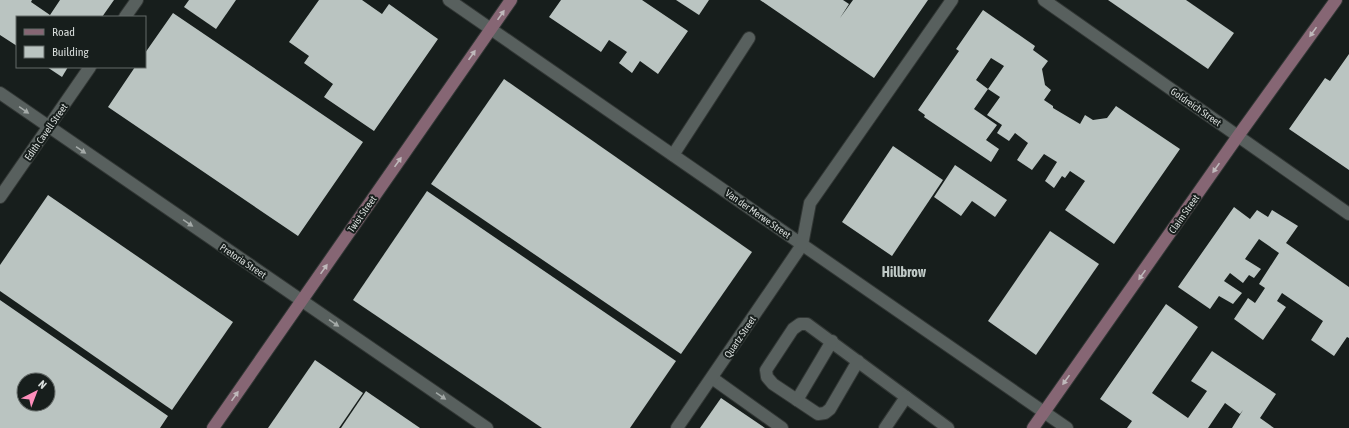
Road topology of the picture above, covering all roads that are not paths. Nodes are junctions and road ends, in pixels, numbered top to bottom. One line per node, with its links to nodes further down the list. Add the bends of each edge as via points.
1 (137, 0): 7 (street)
2 (449, 0): 8 (street, Van der Merwe Street)
3 (511, 0): 8 (street, Twist Street, one-way to 3)
4 (952, 0): 17 (street, via 810,203)
5 (1044, 0): 13 (street, Goldreich Street)
6 (1336, 0): 13 (street, Claim Street, one-way to 13)
7 (126, 16)
8 (491, 29): 14 (street, Van der Merwe Street); 18 (street, Twist Street, one-way to 8)
9 (749, 38): 14 (street)
10 (89, 68): 12 (street, Edith Cavell Street)
11 (0, 93): 12 (street, Pretoria Street, one-way to 12)
12 (49, 128): 15 (street, Edith Cavell Street); 18 (street, Pretoria Street, one-way to 18)
13 (1238, 136): 16 (street, Goldreich Street); 24 (street, Claim Street, one-way to 24)
14 (673, 155): 17 (street, Van der Merwe Street)
15 (0, 196)
16 (1349, 214)
17 (802, 245): 21 (street, Quartz Street); 24 (street, Van der Merwe Street)
18 (302, 301): 25 (street, Twist Street, one-way to 18); 26 (street, Pretoria Street, one-way to 26)
19 (832, 341): 20 (street); 23 (street); 23 (street, via 807,324 800,324 793,329 766,370 766,377)
20 (858, 361): 22 (street); 23 (street, via 830,409 825,413 818,414)
21 (712, 378): 27 (street, Quartz Street); 28 (street)
22 (906, 397): 29 (street); 30 (street)
23 (796, 400)
24 (1044, 412): 31 (street, Claim Street); 32 (street, Van der Merwe Street)
25 (213, 428)
26 (487, 428)
27 (677, 428)
28 (782, 428)
29 (885, 428)
30 (948, 428)
31 (1033, 428)
32 (1067, 428)

